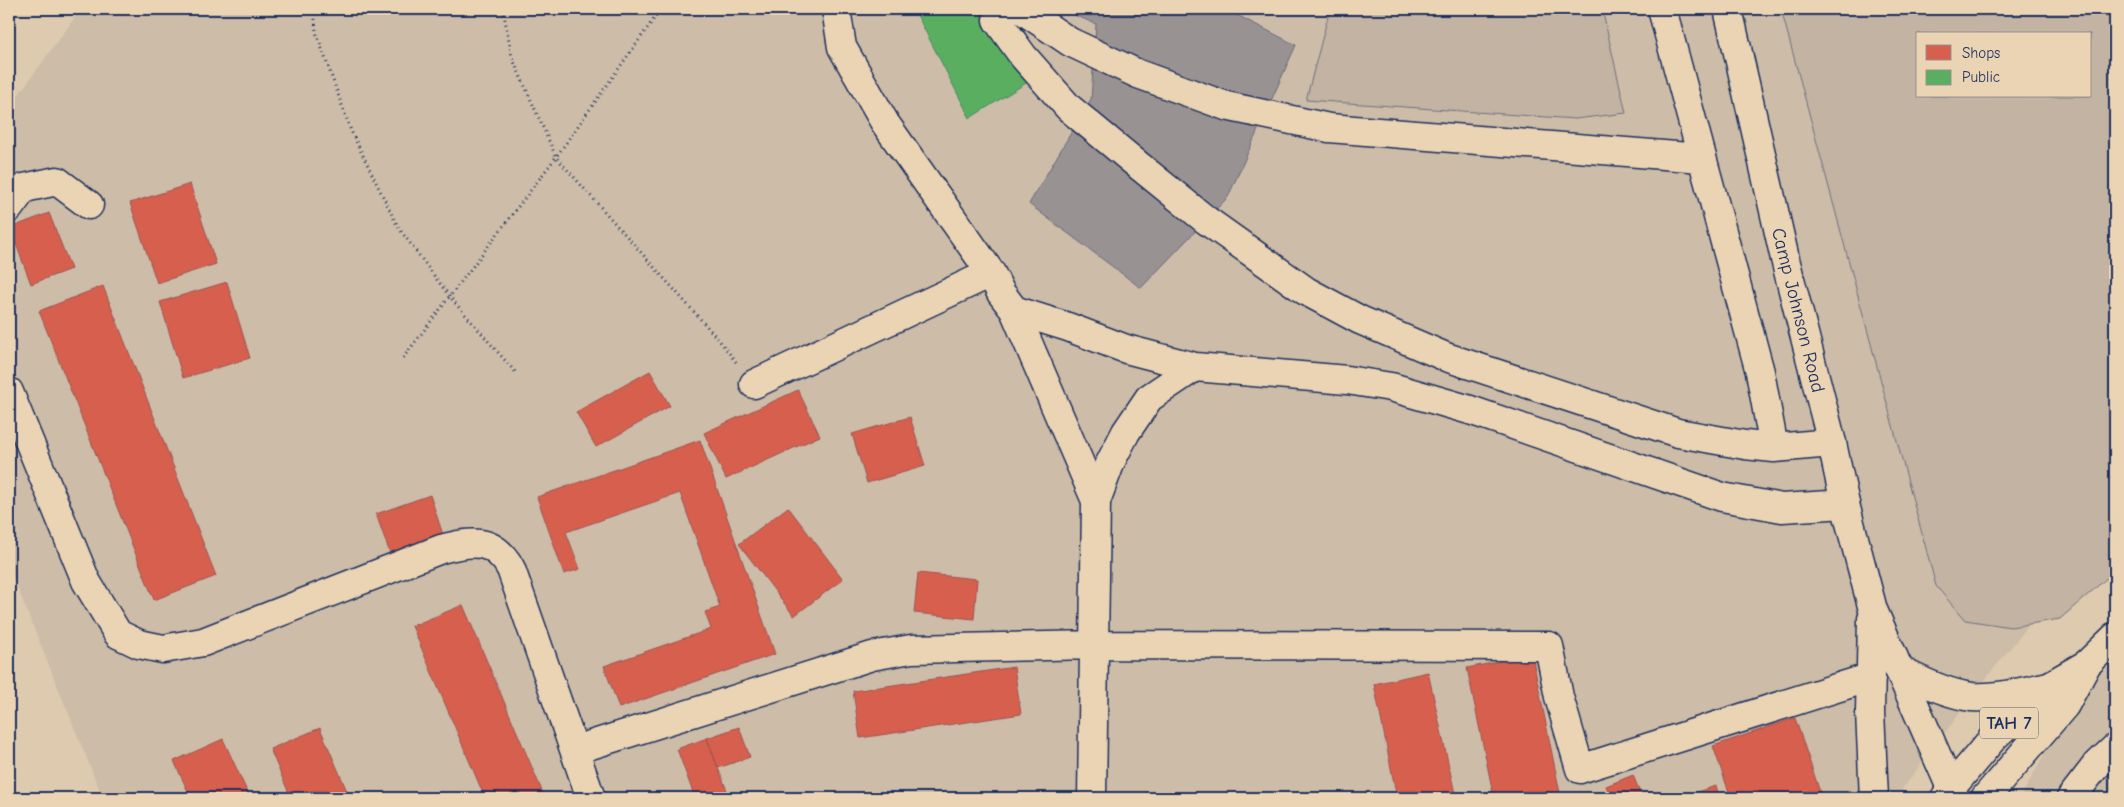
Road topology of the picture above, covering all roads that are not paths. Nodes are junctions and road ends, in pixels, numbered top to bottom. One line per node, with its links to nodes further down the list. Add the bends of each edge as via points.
1 (836, 9): 9 (main road, via 842,47 885,123)
2 (1021, 9): 6 (main road, via 1070,42 1138,74 1226,106 1329,128)
3 (1662, 9): 6 (main road)
4 (1728, 9): 14 (main road, Camp Johnson Road, via 1785,259)
5 (997, 20): 15 (main road, via 1023,56 1069,108 1206,220 1306,291 1360,320 1446,357 1678,433)
6 (1702, 158): 15 (main road, via 1760,372)
7 (88, 205): 8 (main road, via 57,182 24,188)
8 (9, 208)
9 (991, 273): 10 (main road); 12 (main road)
10 (1014, 310): 11 (main road, via 1126,349); 16 (main road)
11 (1195, 366): 16 (main road, via 1149,398 1111,461); 17 (main road, via 1391,387 1470,410 1722,497 1782,508)
12 (754, 384)
13 (9, 392): 26 (main road, via 86,581 118,634 139,644 163,649 203,642 441,549 486,544 497,550 511,569)
14 (1832, 443): 15 (main road); 17 (main road, Camp Johnson Road)
15 (1774, 448)
16 (1096, 501): 20 (main road)
17 (1845, 504): 18 (main road, Camp Johnson Road)
18 (1872, 610): 22 (main road, Camp Johnson Road); 23 (main road, Camp Johnson Road)
19 (2115, 637): 21 (main road, TAH 7)
20 (1095, 645): 23 (main road, via 1549,646 1559,697 1580,769); 26 (main road, via 931,648 890,652); 29 (main road)
21 (2088, 664): 24 (main road, TAH 7); 31 (main road, TAH 7, via 2065,705)
22 (1898, 670): 24 (main road, via 1928,684 1972,696 2012,694); 27 (main road, Camp Johnson Road)
23 (1871, 676): 30 (main road, Camp Johnson Road)
24 (2049, 686): 27 (main road, TAH 7, via 1994,736)
25 (2115, 748): 32 (main road)
26 (576, 750): 28 (main road)
27 (1950, 795)
28 (591, 798)
29 (1092, 798)
30 (1874, 798)
31 (1985, 798)
32 (2071, 798)

